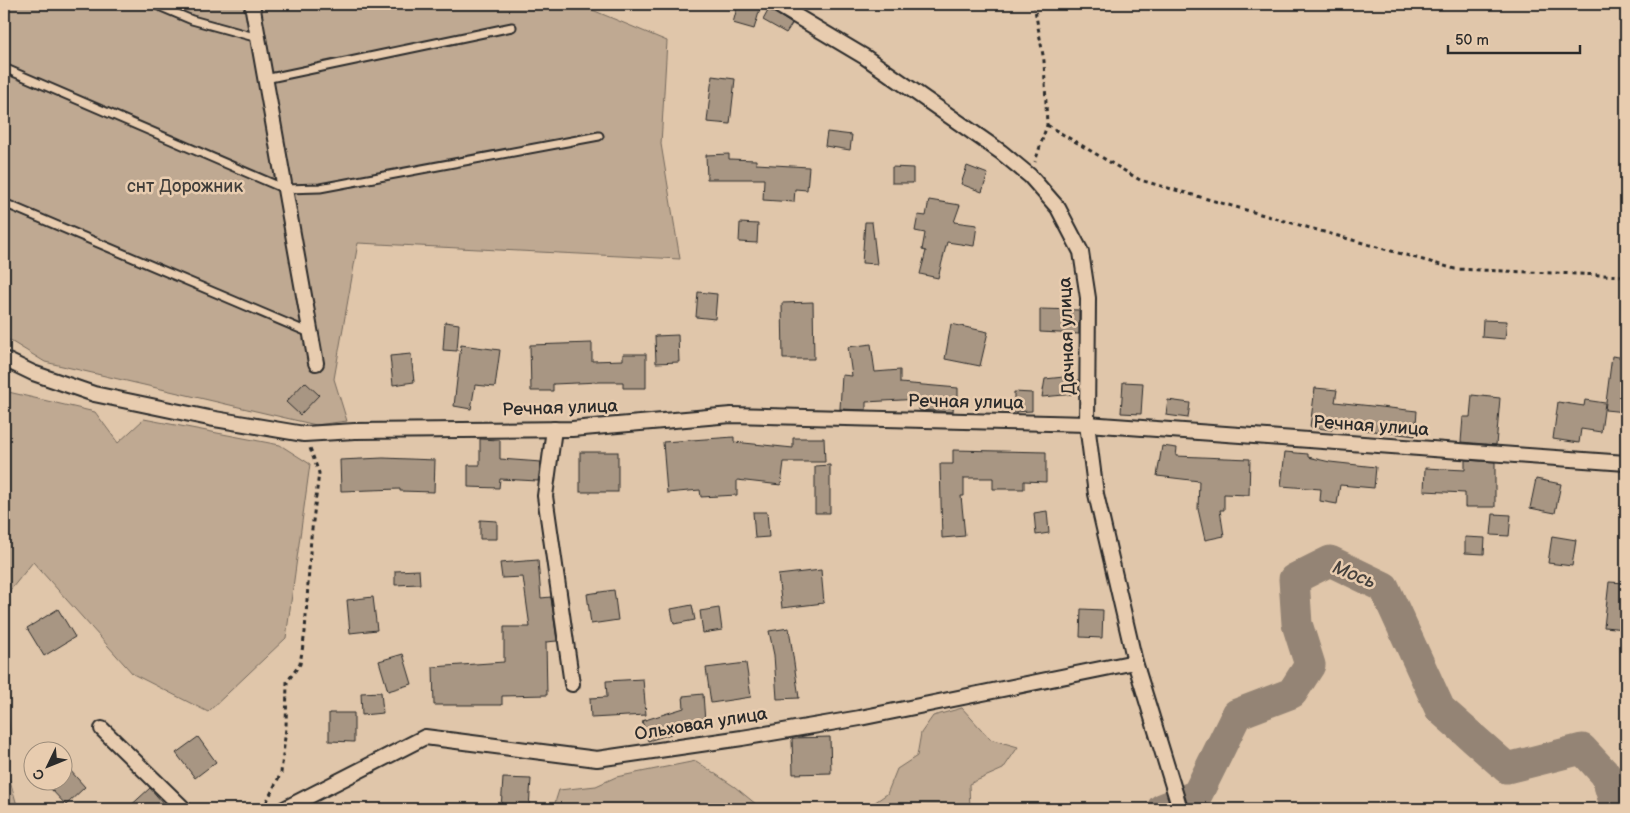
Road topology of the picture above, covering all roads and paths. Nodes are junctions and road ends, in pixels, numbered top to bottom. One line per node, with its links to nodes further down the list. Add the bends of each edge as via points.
1 (154, 4): 6 (lane, via 192,20)
2 (252, 4): 6 (street)
3 (776, 4): 11 (street, Дачная улица, via 865,57 1001,152)
4 (1034, 4): 9 (path, via 1044,61)
5 (512, 27): 8 (lane)
6 (258, 38): 8 (street)
7 (4, 68): 12 (lane)
8 (265, 79): 12 (street)
9 (1047, 125): 11 (path); 14 (path, via 1140,180 1455,269)
10 (599, 136): 12 (lane, via 320,188)
11 (1030, 176): 18 (street, Дачная улица, via 1058,208 1081,252 1088,298)
12 (284, 189): 15 (street)
13 (4, 203): 15 (lane)
14 (1626, 276)
15 (310, 333): 17 (street)
16 (4, 359): 20 (street, Речная улица, via 33,373 94,394)
17 (316, 363)
18 (1087, 424): 19 (street, Речная улица, via 731,415); 21 (street, Речная улица); 22 (street, Дачная улица, via 1096,494)
19 (554, 429): 20 (street, Речная улица); 23 (street, via 545,496)
20 (304, 434): 26 (path, via 318,473 305,632 300,664 287,682 281,773)
21 (1626, 463)
22 (1135, 662): 27 (street, Ольховая улица, via 850,719 597,758 425,737); 28 (street, Дачная улица)
23 (572, 684)
24 (102, 729): 25 (street)
25 (184, 809)
26 (263, 809)
27 (284, 809)
28 (1180, 809)

